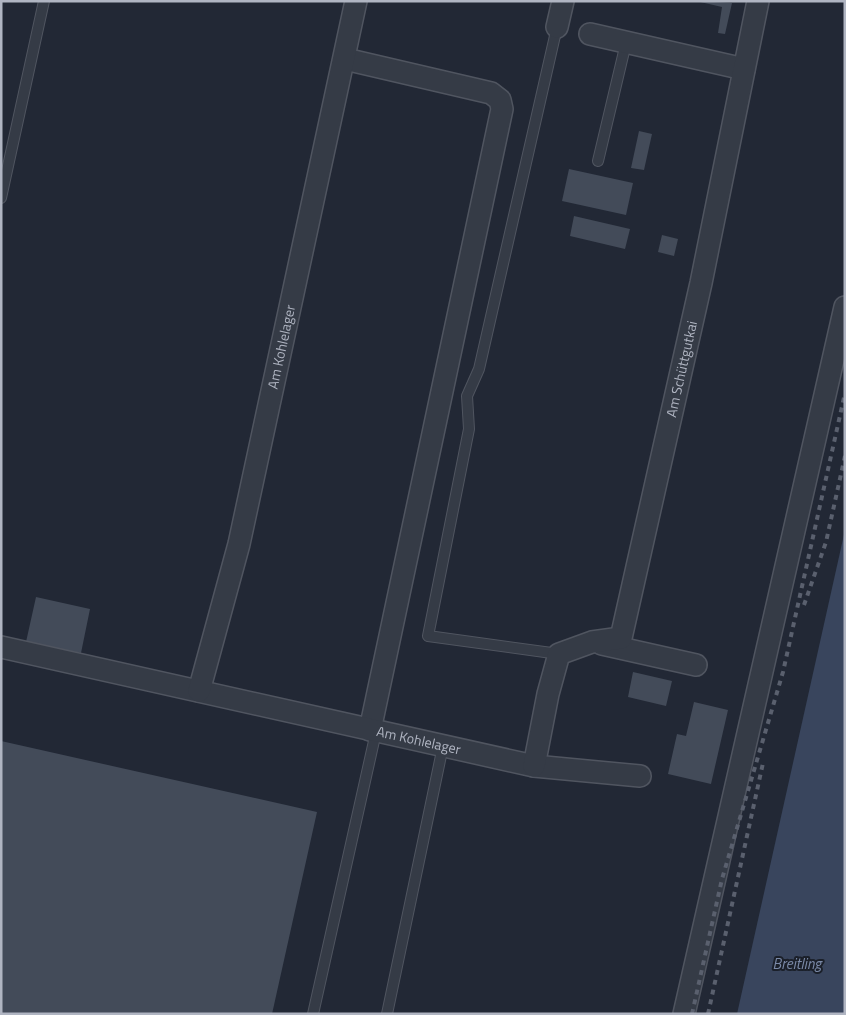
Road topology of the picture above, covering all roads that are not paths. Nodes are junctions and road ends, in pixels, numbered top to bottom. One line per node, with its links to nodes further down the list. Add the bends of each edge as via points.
1 (44, 1): 11 (lane)
2 (356, 1): 8 (street, Am Kohlelager)
3 (563, 1): 5 (street)
4 (758, 1): 9 (street, Am Schüttgutkai)
5 (557, 27): 15 (lane, via 479,369 467,396 469,429 428,636)
6 (590, 34): 7 (street)
7 (626, 43): 9 (street); 10 (lane)
8 (344, 59): 17 (street, Am Kohlelager, via 239,544); 18 (street, via 491,94 500,100 502,109)
9 (744, 69): 13 (street, Am Schüttgutkai, via 701,283 621,638)
10 (598, 161)
11 (1, 198)
12 (845, 307): 24 (street)
13 (592, 642): 15 (street, Am Schüttgutkai); 16 (street)
14 (1, 647): 17 (street, Am Kohlelager)
15 (559, 654): 20 (street)
16 (696, 665)
17 (199, 691): 18 (street, Am Kohlelager)
18 (373, 731): 19 (street, Am Kohlelager); 22 (lane)
19 (443, 746): 20 (street, Am Kohlelager); 23 (lane)
20 (534, 766): 21 (street, Am Kohlelager)
21 (640, 776)
22 (313, 1014)
23 (388, 1014)
24 (684, 1014)

